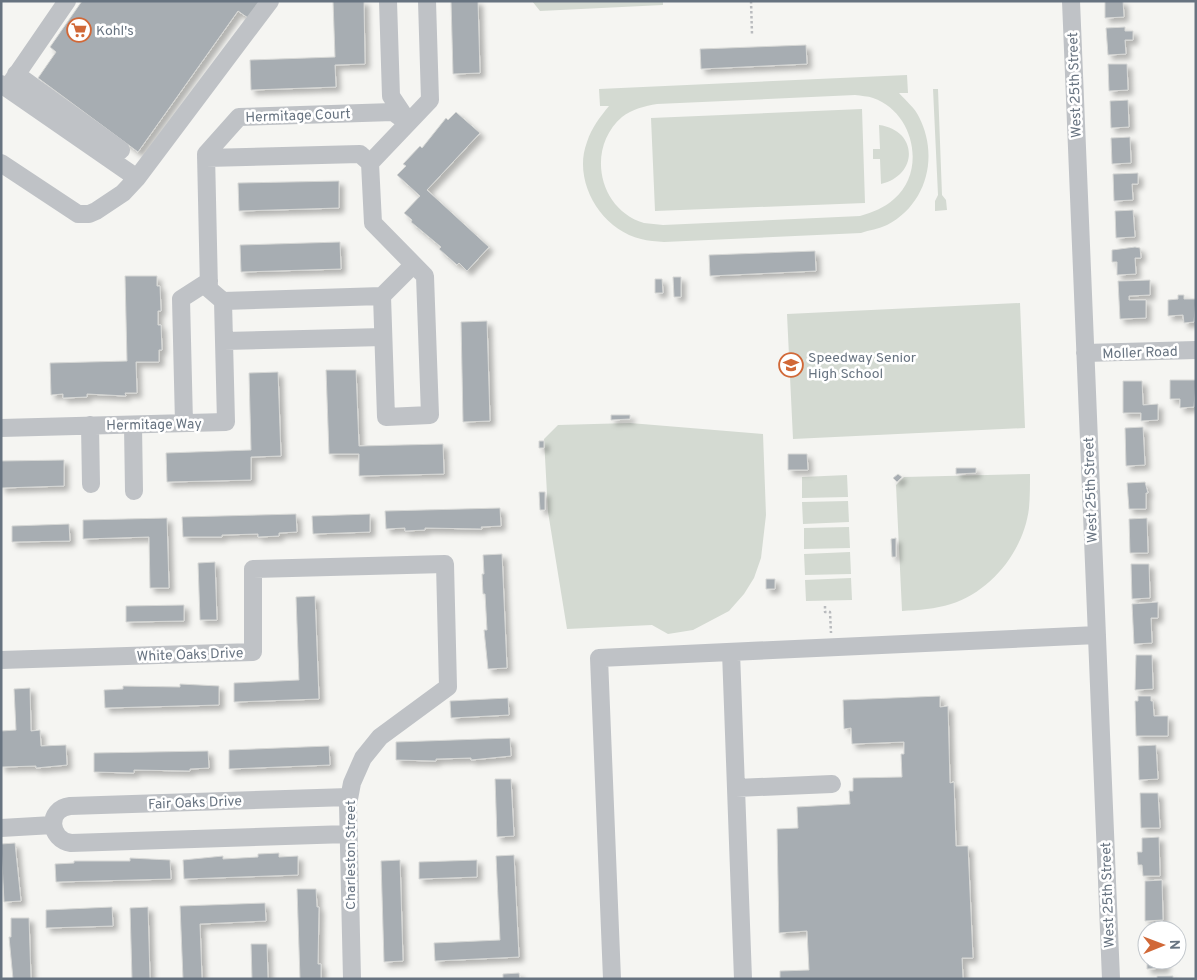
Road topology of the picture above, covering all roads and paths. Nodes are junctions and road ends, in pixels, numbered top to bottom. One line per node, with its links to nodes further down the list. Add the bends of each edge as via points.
1 (67, 1): 8 (street)
2 (270, 1): 14 (street)
3 (388, 1): 9 (street, via 391,96)
4 (427, 1): 9 (street, via 430,100)
5 (751, 1): 7 (path)
6 (1071, 1): 22 (street, West 25th Street)
7 (752, 34)
8 (7, 85): 10 (street); 14 (street)
9 (408, 123): 11 (street, Hermitage Court, via 393,112 239,117 206,154); 13 (street)
10 (121, 150)
11 (206, 158): 13 (street, via 360,154); 16 (street)
12 (1, 163): 14 (street, via 78,214 96,211 124,193)
13 (370, 163): 15 (street, via 373,223)
14 (137, 178)
15 (414, 265): 17 (street); 19 (street, via 425,276 430,415 386,417)
16 (209, 281): 18 (street, via 209,289); 23 (street, via 181,299)
17 (382, 296): 18 (street); 19 (street)
18 (223, 301): 20 (street, Hermitage Way)
19 (383, 337): 20 (street)
20 (224, 341): 23 (street, Hermitage Way, via 226,422)
21 (1196, 350): 22 (street, Moller Road)
22 (1085, 353): 31 (street, West 25th Street)
23 (184, 423): 25 (street, Hermitage Way)
24 (90, 425): 25 (street, Hermitage Way); 26 (street, Hermitage Way); 27 (street)
25 (133, 425): 28 (street)
26 (1, 428)
27 (91, 484)
28 (134, 491)
29 (445, 564): 34 (street, White Oaks Drive, via 252,569 253,652); 37 (street, Charleston Street, via 448,687 374,744 358,769)
30 (825, 606): 32 (path, via 825,612 830,612)
31 (1096, 635): 33 (street); 44 (street, West 25th Street)
32 (832, 636)
33 (731, 652): 36 (street); 42 (street, via 599,658)
34 (1, 660)
35 (832, 784): 36 (street)
36 (736, 788): 43 (street)
37 (349, 797): 38 (street, Fair Oaks Drive, via 70,806 58,810); 40 (street, Charleston Street)
38 (53, 825): 39 (street); 40 (street, via 57,836 71,843)
39 (1, 828)
40 (348, 834): 41 (street, Charleston Street)
41 (352, 979)
42 (612, 979)
43 (743, 979)
44 (1111, 979)

